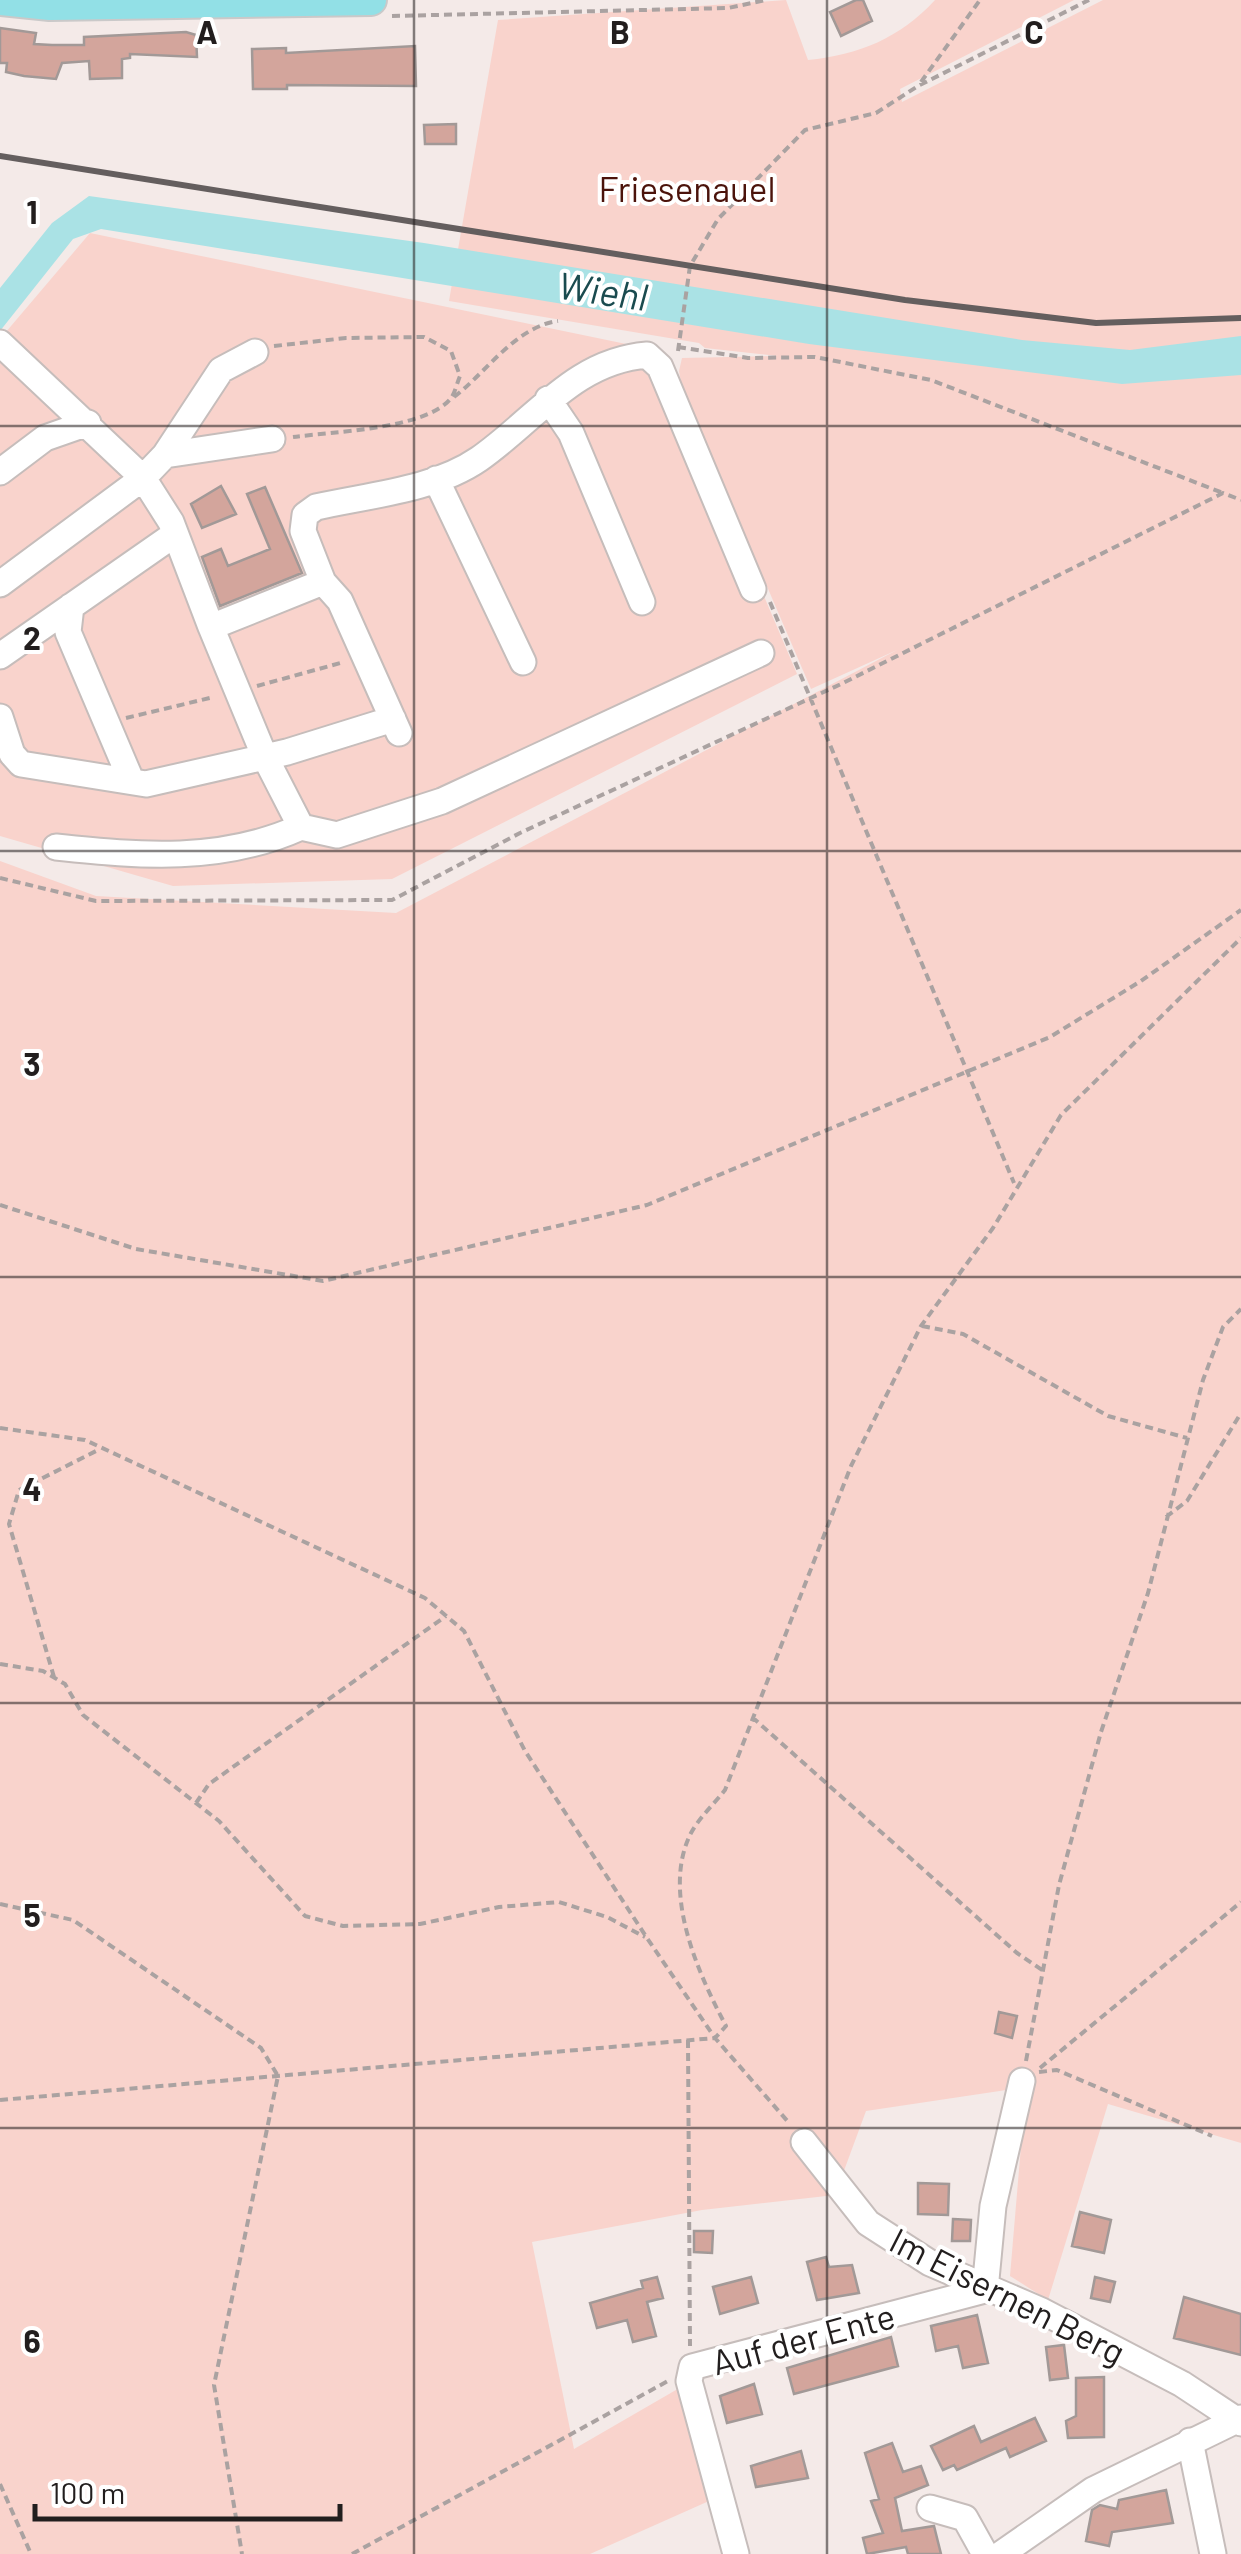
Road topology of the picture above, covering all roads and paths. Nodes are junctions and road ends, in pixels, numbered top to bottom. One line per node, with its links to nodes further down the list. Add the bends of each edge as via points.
1 (0, 0): 5 (main road)
2 (370, 0): 5 (main road)
3 (980, 0): 6 (path)
4 (1089, 0): 6 (path)
5 (134, 8)
6 (918, 86): 18 (path, via 876,113 805,130 718,219 688,276 678,347 748,358 815,357 931,380)
7 (558, 321): 11 (path, via 524,334)
8 (4, 347): 12 (street)
9 (256, 352): 11 (path, via 346,338 424,337 451,351 460,376); 14 (street, via 220,370)
10 (548, 399): 17 (street, via 478,460); 23 (street, via 622,357 647,355 660,367); 24 (street, via 571,433)
11 (450, 400): 13 (path, via 381,426)
12 (88, 423): 15 (street, via 45,438); 16 (street)
13 (272, 440): 14 (street)
14 (166, 456): 16 (street)
15 (0, 472)
16 (140, 473): 20 (street); 22 (street)
17 (436, 479): 21 (street, via 305,514 303,531); 29 (street)
18 (1223, 493): 19 (path); 30 (path)
19 (1241, 500)
20 (176, 534): 25 (street); 26 (street)
21 (323, 582): 26 (street); 32 (street, via 340,601 396,726)
22 (0, 584)
23 (753, 589)
24 (642, 602)
25 (71, 606): 28 (street); 33 (street, via 68,632)
26 (211, 627): 32 (street)
27 (762, 653): 34 (street, via 442,802 337,836)
28 (0, 656)
29 (522, 662)
30 (809, 698): 36 (path, via 392,900 96,902); 39 (path)
31 (0, 716): 33 (street, via 20,764)
32 (264, 755): 33 (street, via 146,784); 34 (street)
33 (131, 780)
34 (301, 828): 35 (street, via 258,846 179,855)
35 (56, 847)
36 (0, 878)
37 (1241, 910): 39 (path, via 1050,1037)
38 (1241, 938): 40 (path, via 1061,1115)
39 (968, 1073): 40 (path); 41 (path, via 647,1205 323,1281 136,1249)
40 (1015, 1186): 43 (path, via 993,1228)
41 (0, 1206)
42 (1241, 1309): 46 (path, via 1223,1328)
43 (921, 1326): 46 (path, via 963,1334 1108,1416); 52 (path, via 851,1466)
44 (1241, 1413): 48 (path, via 1187,1501)
45 (0, 1428): 47 (path)
46 (1187, 1438): 48 (path)
47 (100, 1448): 49 (path, via 425,1598); 51 (path, via 19,1490 9,1524)
48 (1166, 1517): 57 (path, via 1101,1732)
49 (446, 1616): 53 (path, via 209,1784); 56 (path, via 464,1632 525,1752)
50 (0, 1664): 51 (path)
51 (54, 1677): 53 (path, via 83,1716)
52 (752, 1718): 57 (path); 58 (path, via 725,1790 692,1831 682,1858 685,1924 726,2026)
53 (196, 1803): 56 (path, via 306,1916 343,1926 420,1924 559,1902)
54 (1241, 1902): 61 (path)
55 (0, 1904): 60 (path, via 74,1920 261,2048)
56 (647, 1938): 58 (path)
57 (1042, 1970): 61 (path)
58 (715, 2038): 59 (path); 64 (path)
59 (688, 2040): 60 (path); 66 (path)
60 (278, 2076): 62 (path); 72 (path, via 214,2385)
61 (1028, 2076): 63 (path, via 1057,2070); 65 (street, via 993,2206)
62 (0, 2100)
63 (1212, 2136)
64 (804, 2142): 65 (street, Im Eisernen Berg, via 868,2223)
65 (986, 2290): 66 (street, Auf der Ente); 67 (street, Im Eisernen Berg, via 1042,2311)
66 (692, 2368): 73 (path); 74 (street, Auf der Ente, via 689,2381)
67 (1240, 2420): 68 (street)
68 (1190, 2441): 76 (street, via 1093,2490); 77 (street)
69 (0, 2484): 71 (path)
70 (930, 2508): 75 (street, via 965,2518)
71 (30, 2554)
72 (242, 2554)
73 (352, 2554)
74 (736, 2554)
75 (985, 2554)
76 (1001, 2554)
77 (1213, 2554)

